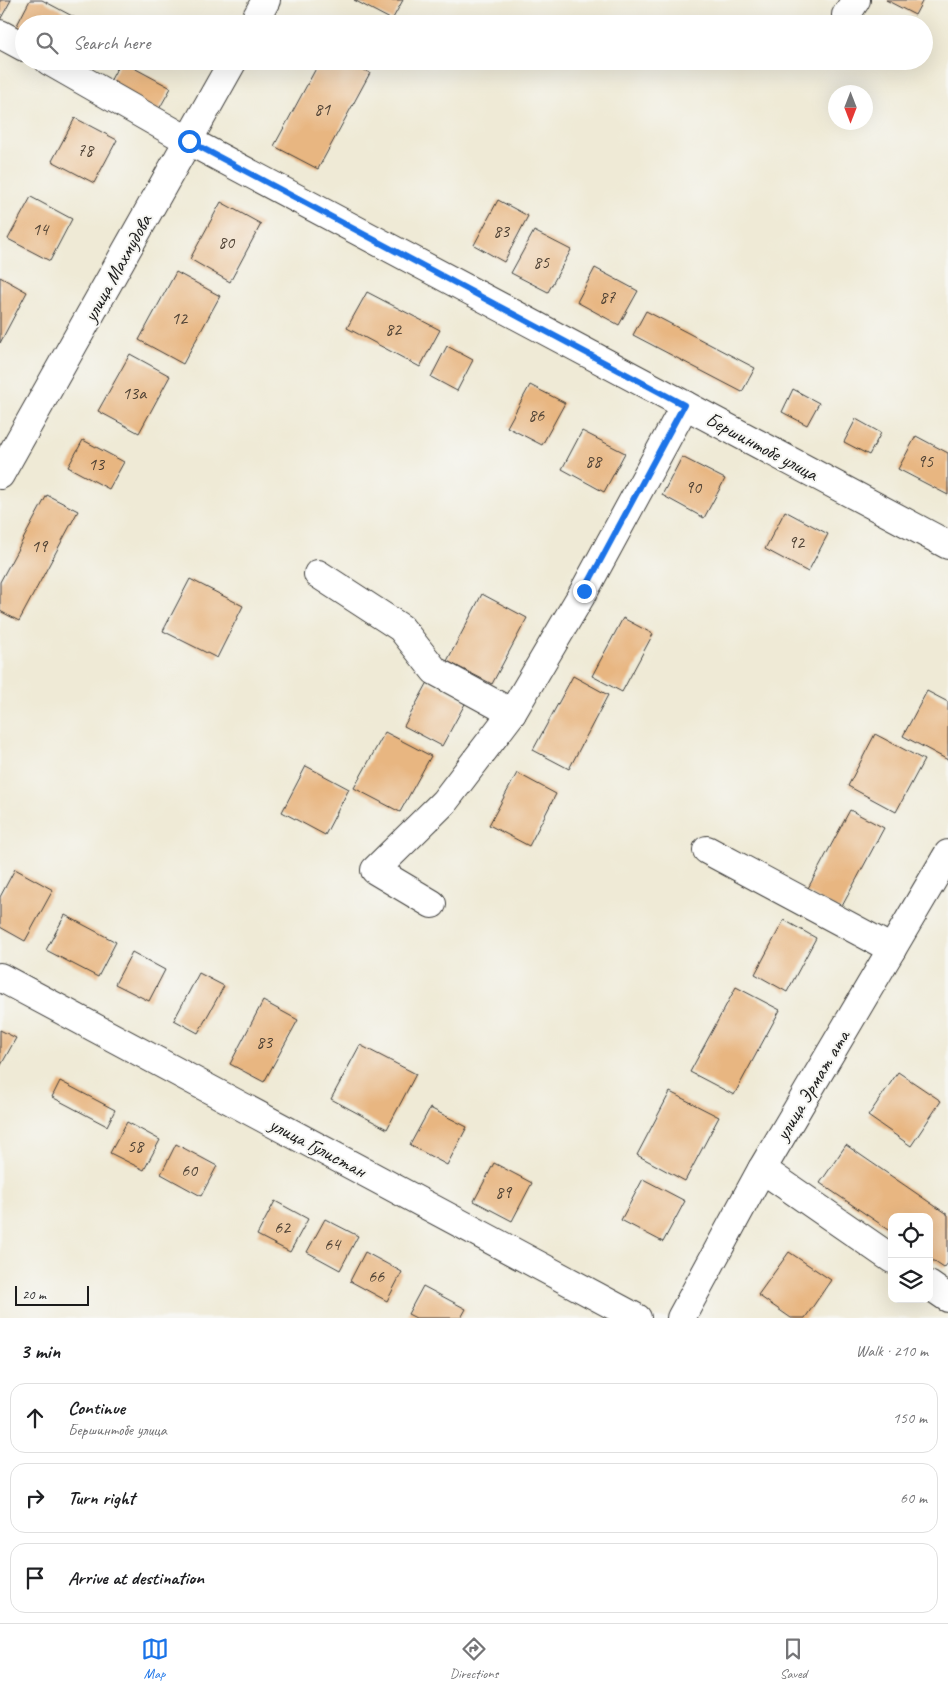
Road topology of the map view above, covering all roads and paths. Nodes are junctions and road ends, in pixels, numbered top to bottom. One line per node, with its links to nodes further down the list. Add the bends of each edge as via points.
1 (266, 0): 2 (street)
2 (258, 15)
3 (0, 34): 4 (street)
4 (15, 42)
5 (65, 70): 7 (street, Бершинтобе улица)
6 (228, 70): 7 (street, улица Махмудова)
7 (189, 141): 8 (street, Бершинтобе улица); 9 (street, улица Махмудова)
8 (684, 405): 10 (street, Бершинтобе улица); 12 (street, via 584,591)
9 (0, 475)
10 (948, 545)
11 (318, 574): 12 (street, via 401,628 435,671)
12 (512, 714): 15 (street, via 444,802 375,870)
13 (706, 850): 16 (street)
14 (946, 861): 16 (street, улица Эрмат ата)
15 (432, 904)
16 (892, 949): 18 (street, улица Эрмат ата)
17 (0, 977): 22 (street, улица Гулистан)
18 (762, 1169): 19 (street); 23 (street, улица Эрмат ата)
19 (891, 1258)
20 (933, 1288): 21 (street)
21 (948, 1298)
22 (637, 1318)
23 (681, 1318)

